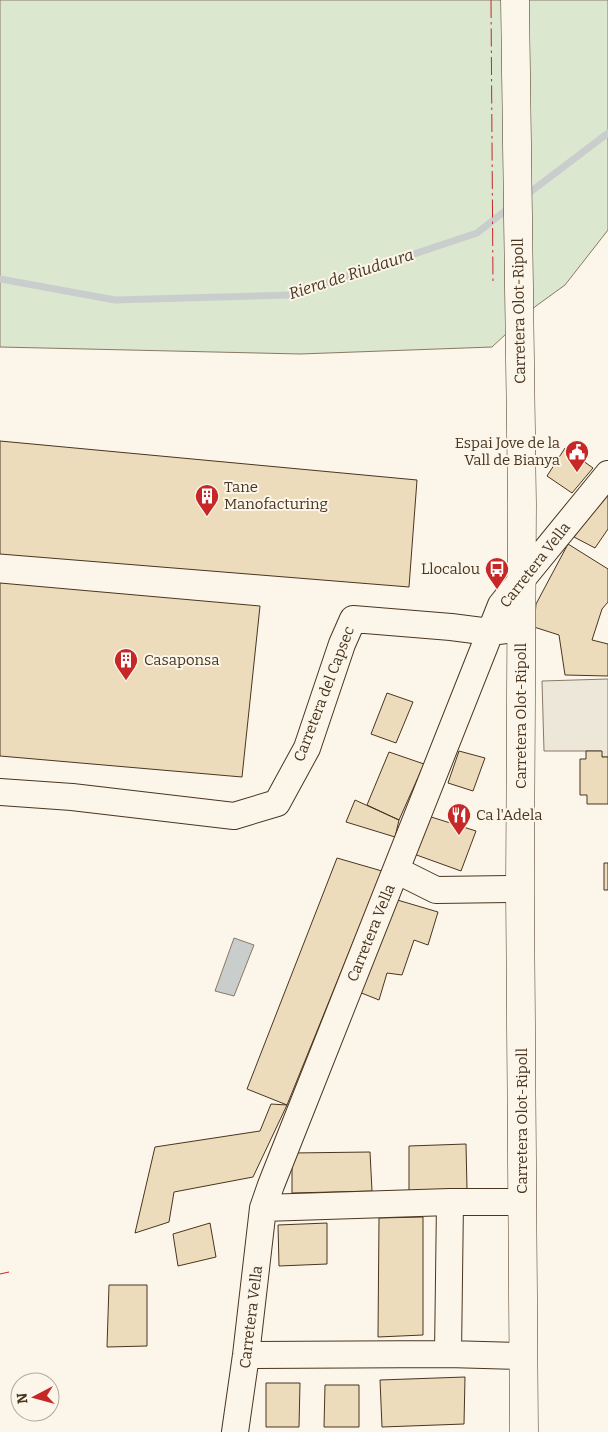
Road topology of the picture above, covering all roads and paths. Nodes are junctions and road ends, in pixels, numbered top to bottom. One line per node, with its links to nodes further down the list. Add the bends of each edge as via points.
1 (515, 0): 3 (main road, Carretera Olot-Ripoll)
2 (608, 474): 3 (street, Carretera Vella)
3 (521, 580): 4 (main road, Carretera Olot-Ripoll); 5 (street, Carretera Vella, via 501,605)
4 (521, 629): 5 (street, Carretera del Capsec); 8 (main road, Carretera Olot-Ripoll)
5 (490, 632): 6 (street, Carretera del Capsec, via 353,619 307,748 277,803 234,816); 7 (street, Carretera Vella)
6 (0, 792)
7 (396, 870): 8 (street, via 436,890); 11 (street, Carretera Vella)
8 (520, 889): 10 (main road, Carretera Olot-Ripoll)
9 (450, 1202): 10 (street); 11 (street); 12 (street)
10 (522, 1202): 14 (main road, Carretera Olot-Ripoll)
11 (263, 1208): 13 (street, Carretera Vella)
12 (448, 1354): 13 (street); 14 (street)
13 (246, 1355): 15 (street, Carretera Vella)
14 (523, 1356): 16 (main road, Carretera Olot-Ripoll)
15 (235, 1432)
16 (524, 1432)

